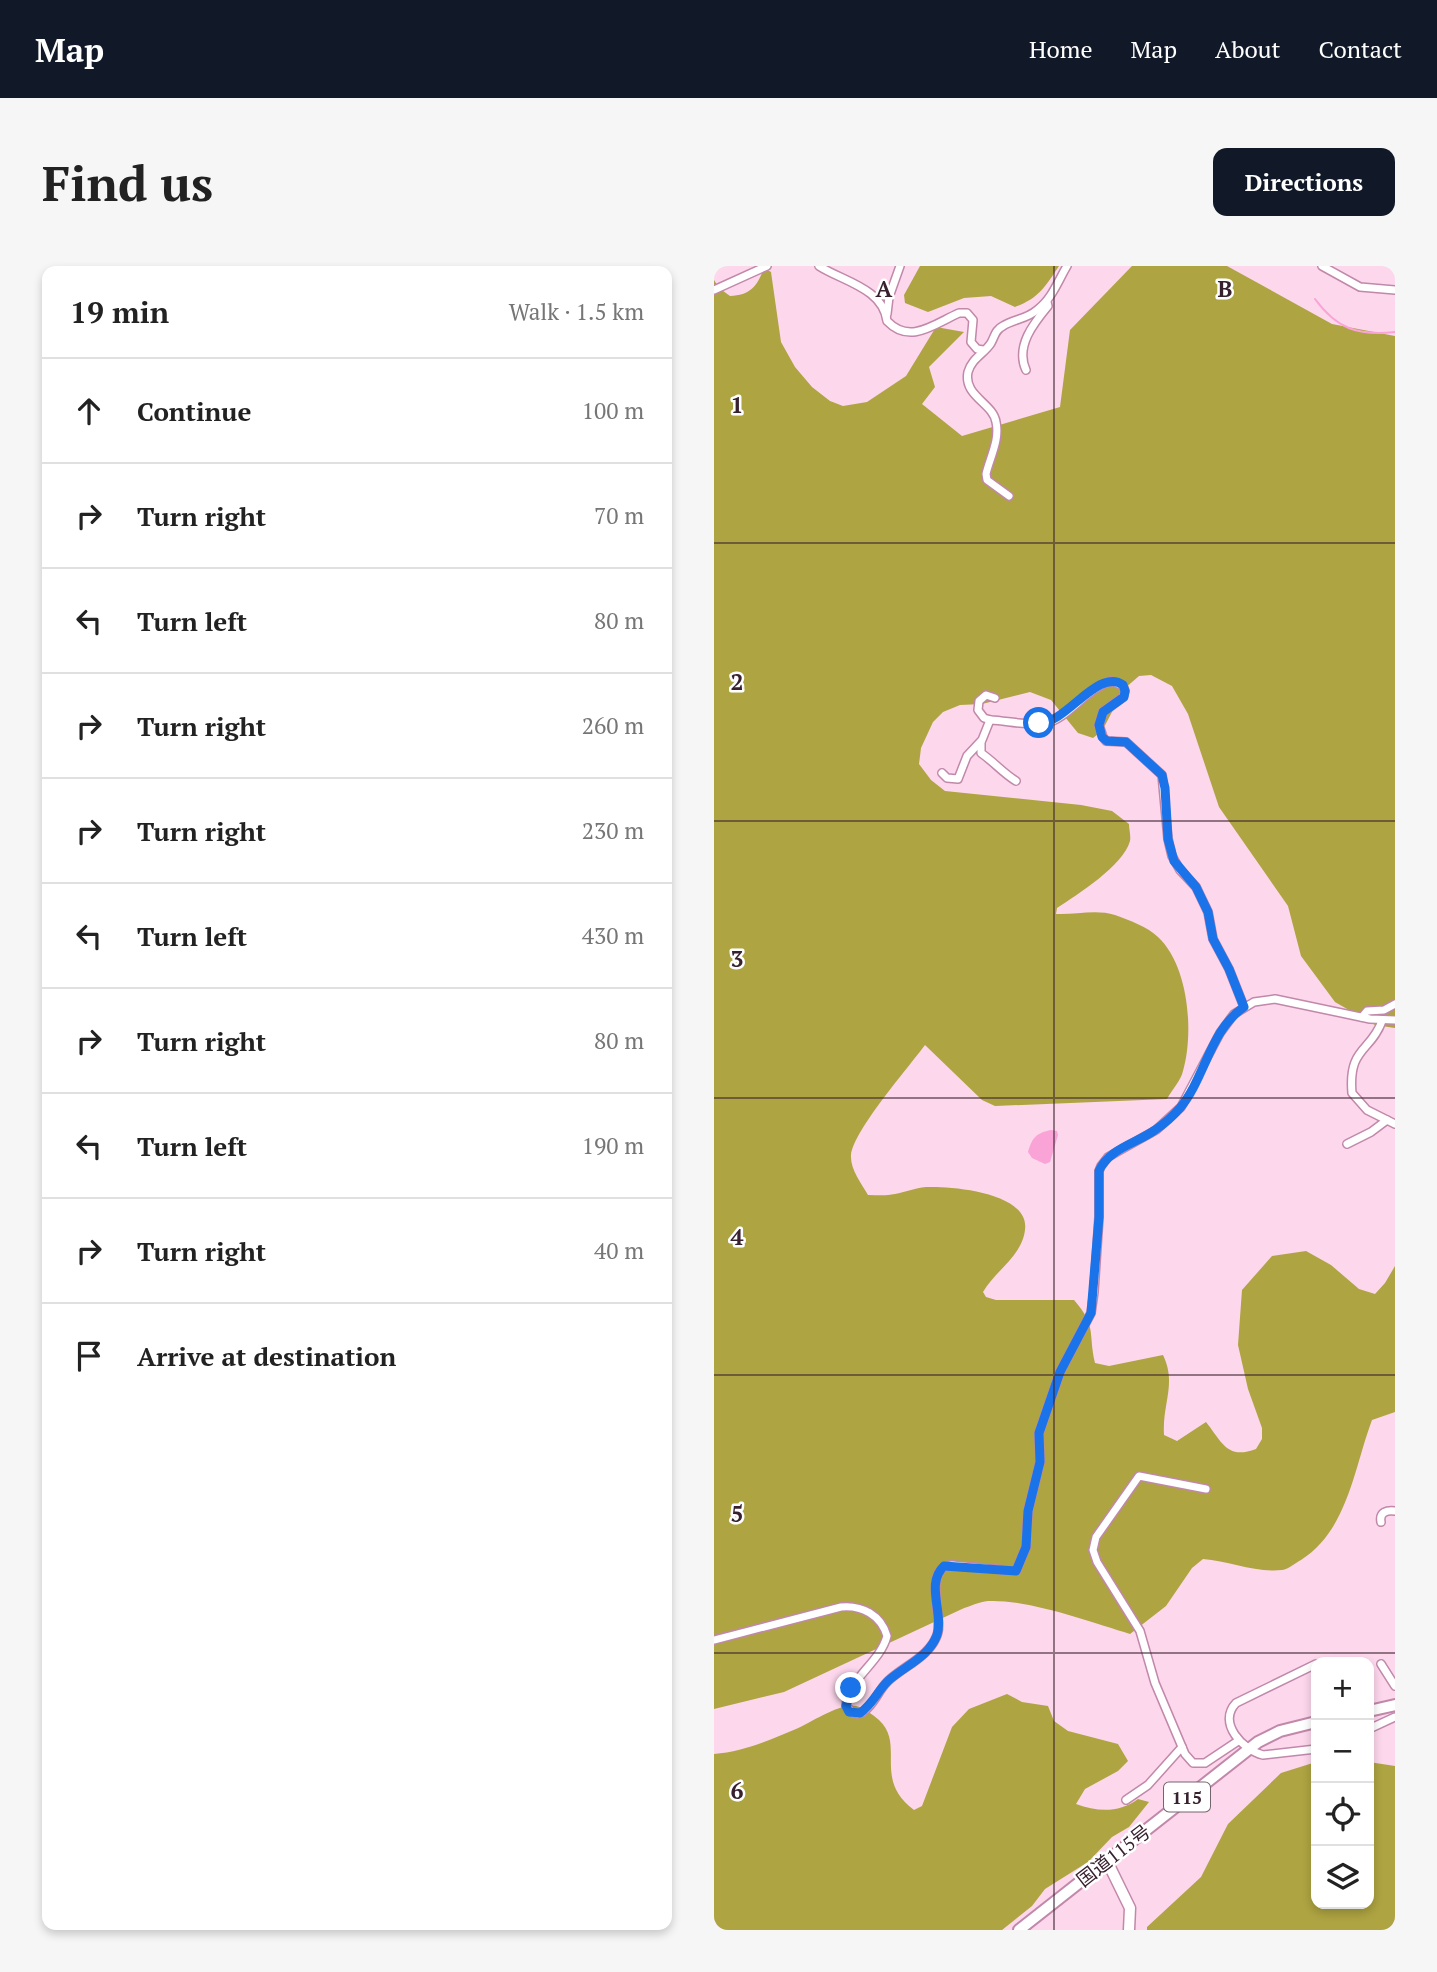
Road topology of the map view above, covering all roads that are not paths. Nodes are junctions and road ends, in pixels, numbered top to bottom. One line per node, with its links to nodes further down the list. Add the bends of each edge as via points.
1 (767, 266): 6 (street)
2 (819, 266): 9 (street, via 864,288 885,310)
3 (900, 266): 9 (street)
4 (1067, 266): 8 (street)
5 (1322, 266): 7 (street, via 1360,287)
6 (714, 290)
7 (1395, 290)
8 (1047, 301): 10 (street, via 1030,315 1003,326); 11 (street, via 1026,338)
9 (886, 318): 10 (street, via 899,331 912,332 965,312 973,320 971,342)
10 (983, 350): 12 (street, via 968,372 977,399 997,424 986,480)
11 (1026, 370)
12 (1009, 496)
13 (995, 698): 14 (street, via 986,695 977,705 981,715)
14 (990, 720): 15 (street); 19 (street, via 1046,723 1100,685 1114,681 1123,685 1124,697 1102,714 1102,737 1126,742 1162,775 1174,861 1196,887 1208,912 1213,939)
15 (981, 742): 16 (street, via 967,756 958,779); 17 (street, via 981,753)
16 (942, 773)
17 (1016, 781)
18 (1395, 1004): 20 (street, via 1367,1011)
19 (1244, 1007): 20 (street, via 1275,999); 28 (street, via 1224,1027 1181,1107 1156,1130 1108,1157 1101,1166 1091,1313 1060,1372 1039,1433 1040,1462 1028,1511 1026,1547 1016,1571 944,1566 936,1580 935,1639 860,1713 849,1712 848,1694 887,1636 867,1611 841,1607)
20 (1362, 1017): 22 (street)
21 (1395, 1020): 22 (street)
22 (1382, 1021): 23 (street, via 1357,1054 1351,1082 1352,1093 1367,1110)
23 (1391, 1122): 24 (street)
24 (1347, 1144)
25 (1206, 1489): 38 (street, via 1139,1476 1100,1529 1093,1550 1140,1631)
26 (1395, 1511): 27 (street, via 1383,1513)
27 (1381, 1522)
28 (714, 1640)
29 (1381, 1664): 31 (street)
30 (1311, 1666): 37 (street, via 1236,1703 1229,1721)
31 (1395, 1686)
32 (1395, 1705): 33 (highway)
33 (1374, 1710)
34 (1395, 1717): 36 (street)
35 (1311, 1723): 39 (highway, 国道115号 / 115, via 1280,1731)
36 (1374, 1727)
37 (1238, 1741): 38 (street, via 1199,1764); 39 (street)
38 (1181, 1747): 41 (street, via 1148,1785)
39 (1250, 1748): 40 (street, via 1263,1755); 42 (highway, 国道115号 / 115)
40 (1311, 1750)
41 (1126, 1800)
42 (1107, 1861): 43 (highway, 国道115号 / 115); 44 (main road, via 1130,1908)
43 (1020, 1930)
44 (1129, 1930)

